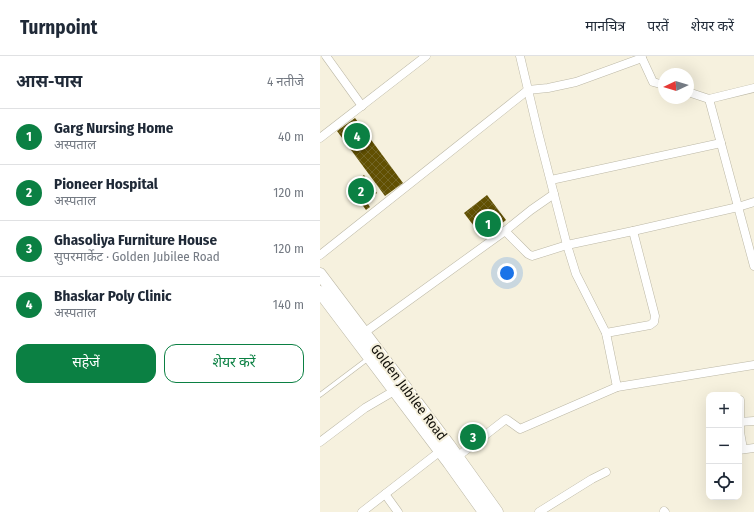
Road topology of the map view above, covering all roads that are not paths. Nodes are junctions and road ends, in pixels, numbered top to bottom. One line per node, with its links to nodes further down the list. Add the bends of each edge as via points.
1 (326, 56): 10 (street)
2 (426, 56): 10 (street)
3 (520, 56): 7 (street)
4 (641, 57): 5 (street, via 652,82); 7 (street, via 576,82)
5 (658, 84)
6 (754, 88): 9 (street)
7 (528, 90): 13 (street); 21 (street)
8 (694, 94): 9 (street)
9 (709, 99): 12 (street)
10 (362, 106): 11 (street)
11 (320, 138)
12 (721, 143): 13 (street); 16 (street)
13 (551, 180): 14 (street)
14 (554, 194): 17 (street); 20 (street)
15 (754, 202): 16 (street)
16 (738, 207): 18 (street); 19 (street)
17 (505, 231): 20 (street, via 532,256); 26 (street)
18 (633, 232): 20 (street); 25 (street, via 655,316 654,322 650,325)
19 (751, 241): 22 (street)
20 (567, 245): 25 (street, via 576,274)
21 (320, 255)
22 (754, 266)
23 (320, 274): 26 (main road, Golden Jubilee Road)
24 (320, 292): 26 (main road)
25 (606, 333): 29 (street)
26 (360, 336): 27 (main road); 35 (main road, Golden Jubilee Road)
27 (370, 358): 30 (main road); 31 (lane)
28 (754, 365): 29 (street)
29 (617, 387): 38 (street, via 520,429 506,419)
30 (394, 391): 34 (street, via 365,408); 35 (main road)
31 (320, 395)
32 (754, 421): 33 (street)
33 (742, 422)
34 (320, 442)
35 (444, 448): 38 (main road, Golden Jubilee Road); 40 (street); 43 (main road)
36 (754, 448): 37 (street)
37 (742, 450)
38 (457, 457): 44 (main road, Golden Jubilee Road)
39 (606, 472): 45 (street)
40 (385, 494): 41 (street); 42 (street)
41 (362, 512)
42 (398, 512)
43 (484, 512)
44 (497, 512)
45 (539, 512)

